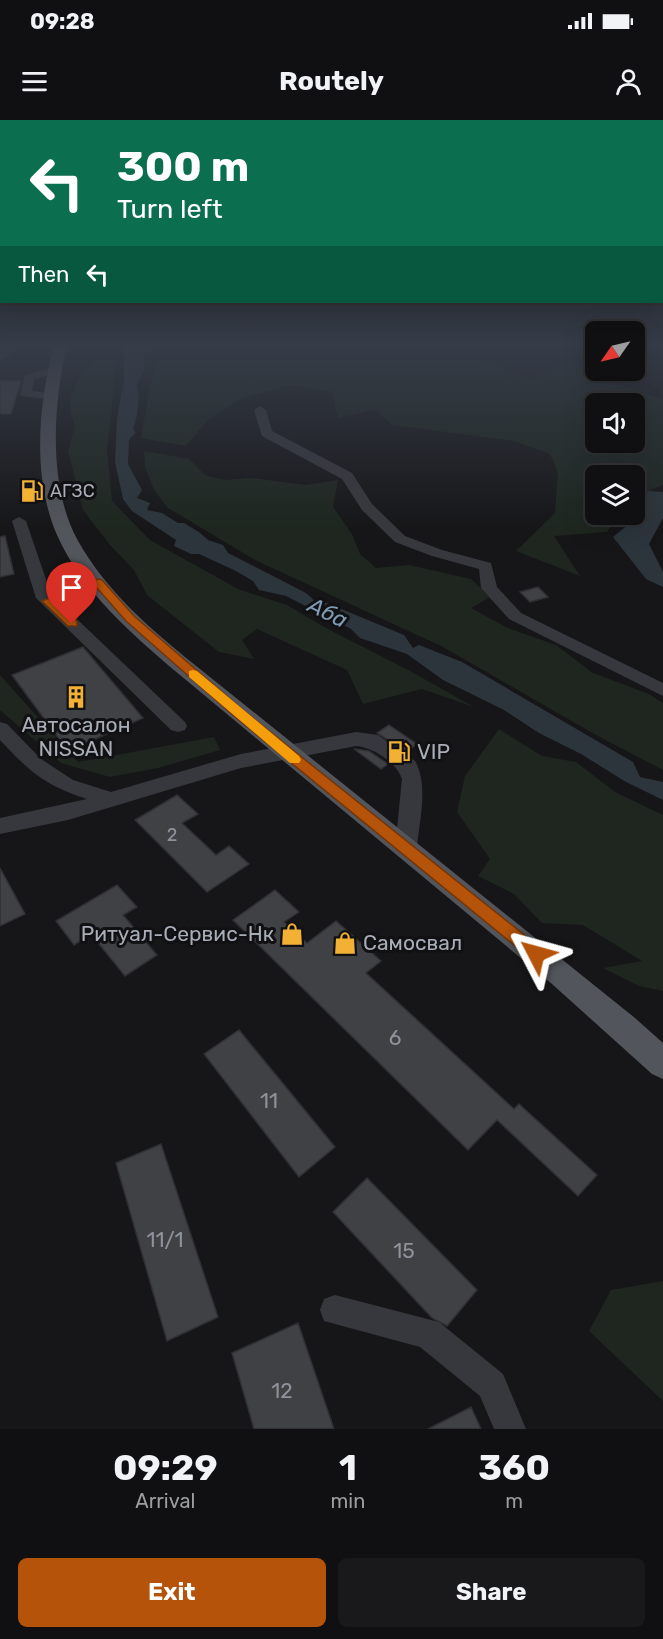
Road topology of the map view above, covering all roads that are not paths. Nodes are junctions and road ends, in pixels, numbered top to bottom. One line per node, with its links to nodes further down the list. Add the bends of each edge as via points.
1 (50, 407): 4 (main road, via 51,479 59,518)
2 (260, 410): 6 (street, via 266,433 347,476 367,507 400,539 486,566 489,588 515,616)
3 (19, 521): 5 (street)
4 (98, 583): 5 (street); 9 (main road, via 130,619)
5 (47, 601): 7 (street)
6 (663, 690)
7 (178, 726)
8 (0, 728): 10 (street, via 34,764 66,786)
9 (286, 753): 10 (street, via 241,761); 12 (main road); 12 (street, via 356,739 371,740 408,766 412,779)
10 (110, 799): 11 (street)
11 (3, 825)
12 (406, 848): 13 (main road)
13 (663, 1064)
14 (334, 1310): 15 (street, via 428,1333 492,1385)
15 (510, 1429)

